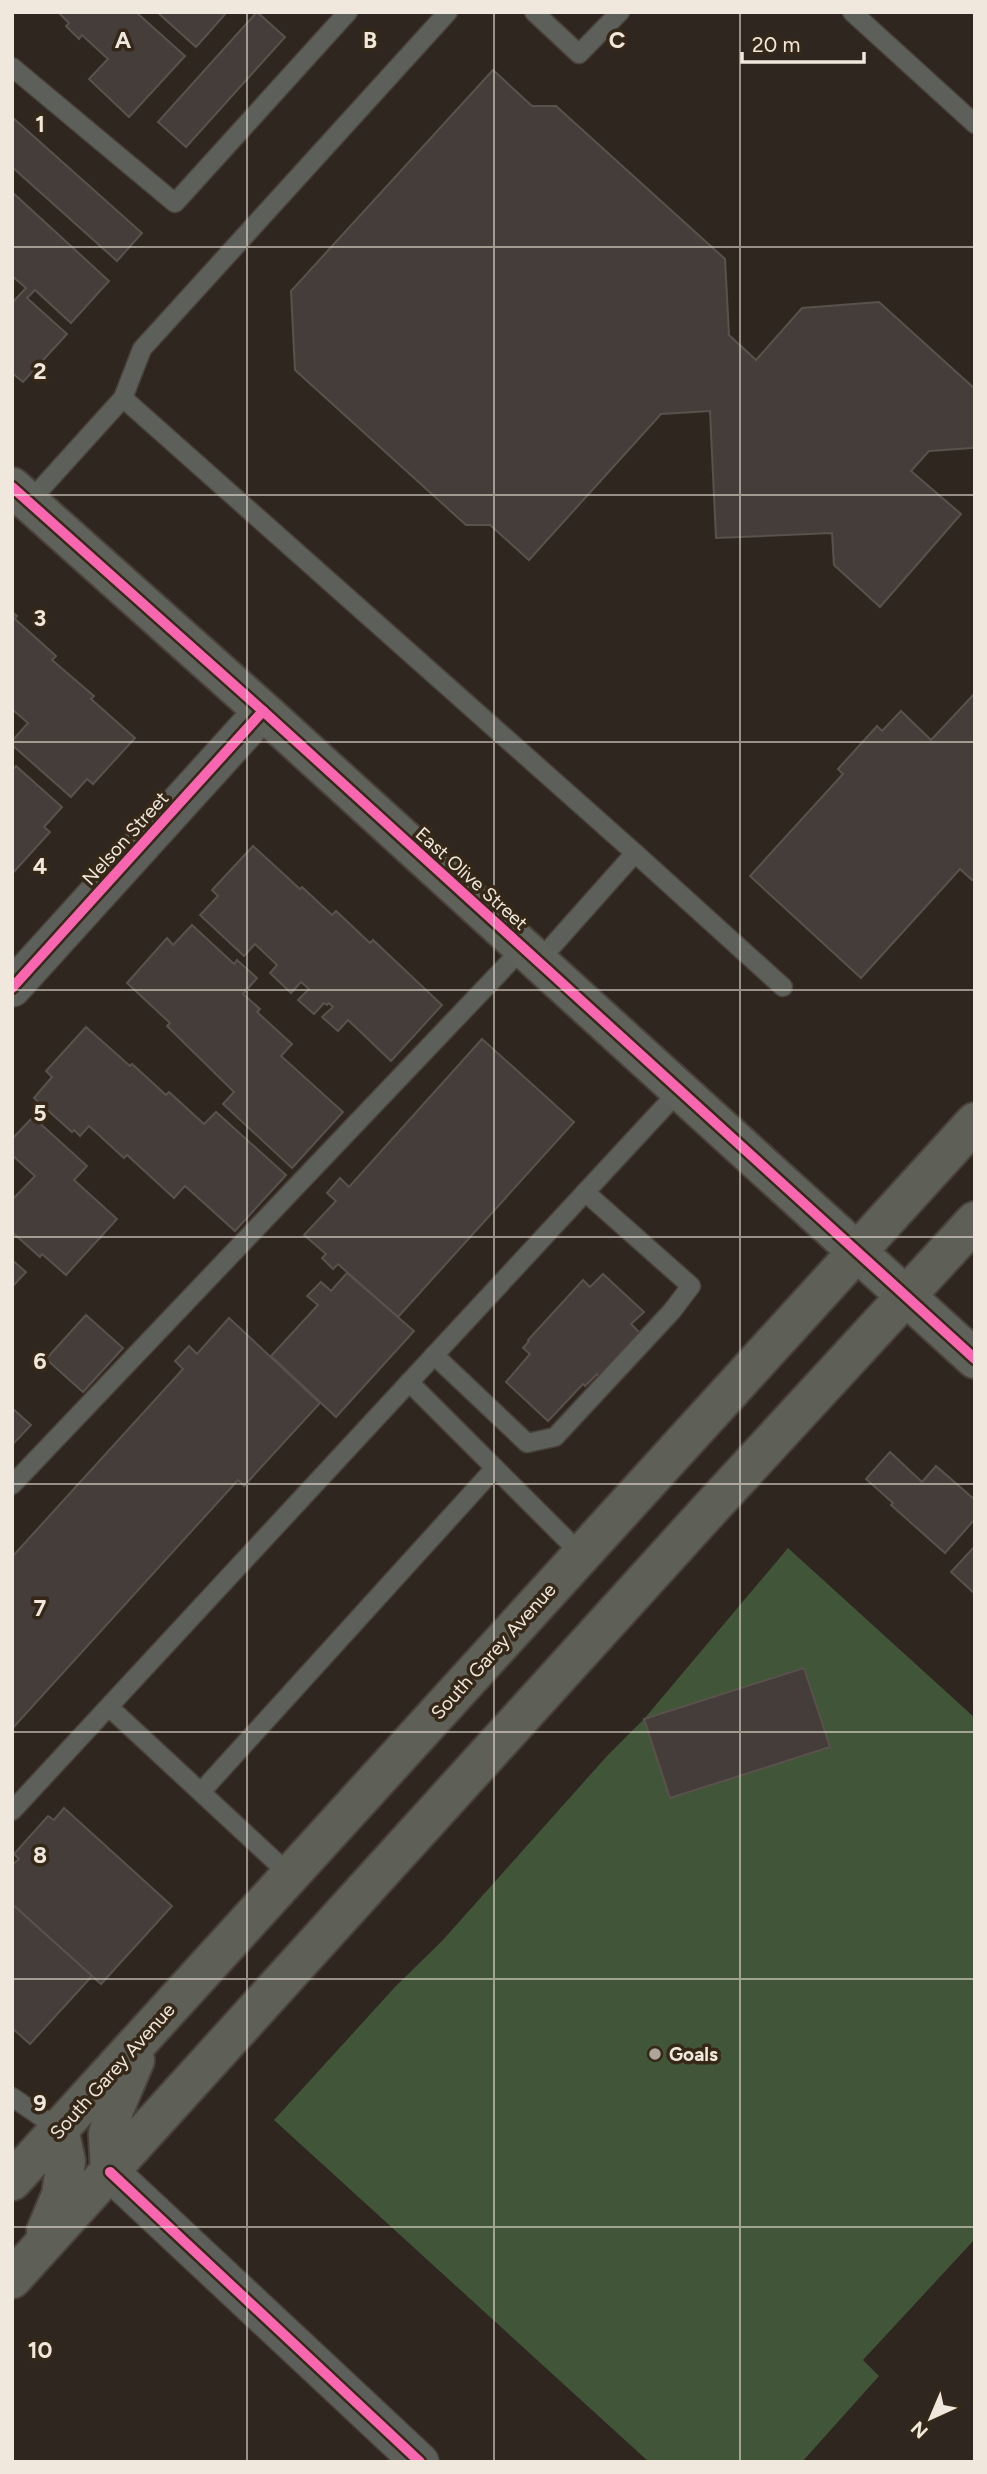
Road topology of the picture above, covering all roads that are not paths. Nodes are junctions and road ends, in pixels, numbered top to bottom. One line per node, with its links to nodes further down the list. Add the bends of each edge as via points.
1 (348, 12): 6 (lane, via 175,202)
2 (448, 12): 8 (lane, via 142,349)
3 (534, 12): 4 (lane, via 579,54)
4 (620, 12)
5 (852, 12): 7 (lane)
6 (12, 67)
7 (975, 124)
8 (123, 398): 9 (lane); 11 (lane)
9 (21, 494): 10 (street, East Olive Street)
10 (263, 711): 12 (street, East Olive Street); 14 (street, Nelson Street)
11 (635, 853): 12 (lane); 13 (lane)
12 (530, 954): 15 (street, East Olive Street); 25 (lane)
13 (783, 987)
14 (12, 988)
15 (679, 1091): 17 (lane); 19 (street, East Olive Street)
16 (975, 1122): 19 (main road, South Garey Avenue)
17 (585, 1192): 21 (lane); 21 (lane, via 691,1286 672,1311 555,1437 527,1443)
18 (975, 1221): 20 (main road)
19 (858, 1253): 20 (street, East Olive Street); 26 (main road, South Garey Avenue)
20 (906, 1298): 22 (street, East Olive Street); 34 (main road)
21 (434, 1355): 23 (lane)
22 (975, 1359)
23 (409, 1382): 24 (lane); 27 (lane)
24 (495, 1468): 26 (lane); 28 (lane)
25 (12, 1485)
26 (581, 1554): 30 (main road, South Garey Avenue)
27 (109, 1707): 28 (lane); 29 (lane)
28 (201, 1792): 30 (lane)
29 (12, 1811)
30 (290, 1875): 31 (main road, South Garey Avenue)
31 (145, 2036): 33 (main road, South Garey Avenue); 34 (main road, via 114,2110 108,2134)
32 (12, 2097): 33 (lane)
33 (59, 2129): 35 (main road, South Garey Avenue); 36 (main road, via 66,2161 61,2195)
34 (110, 2172): 36 (main road); 37 (street)
35 (12, 2181)
36 (24, 2266)
37 (420, 2462)

